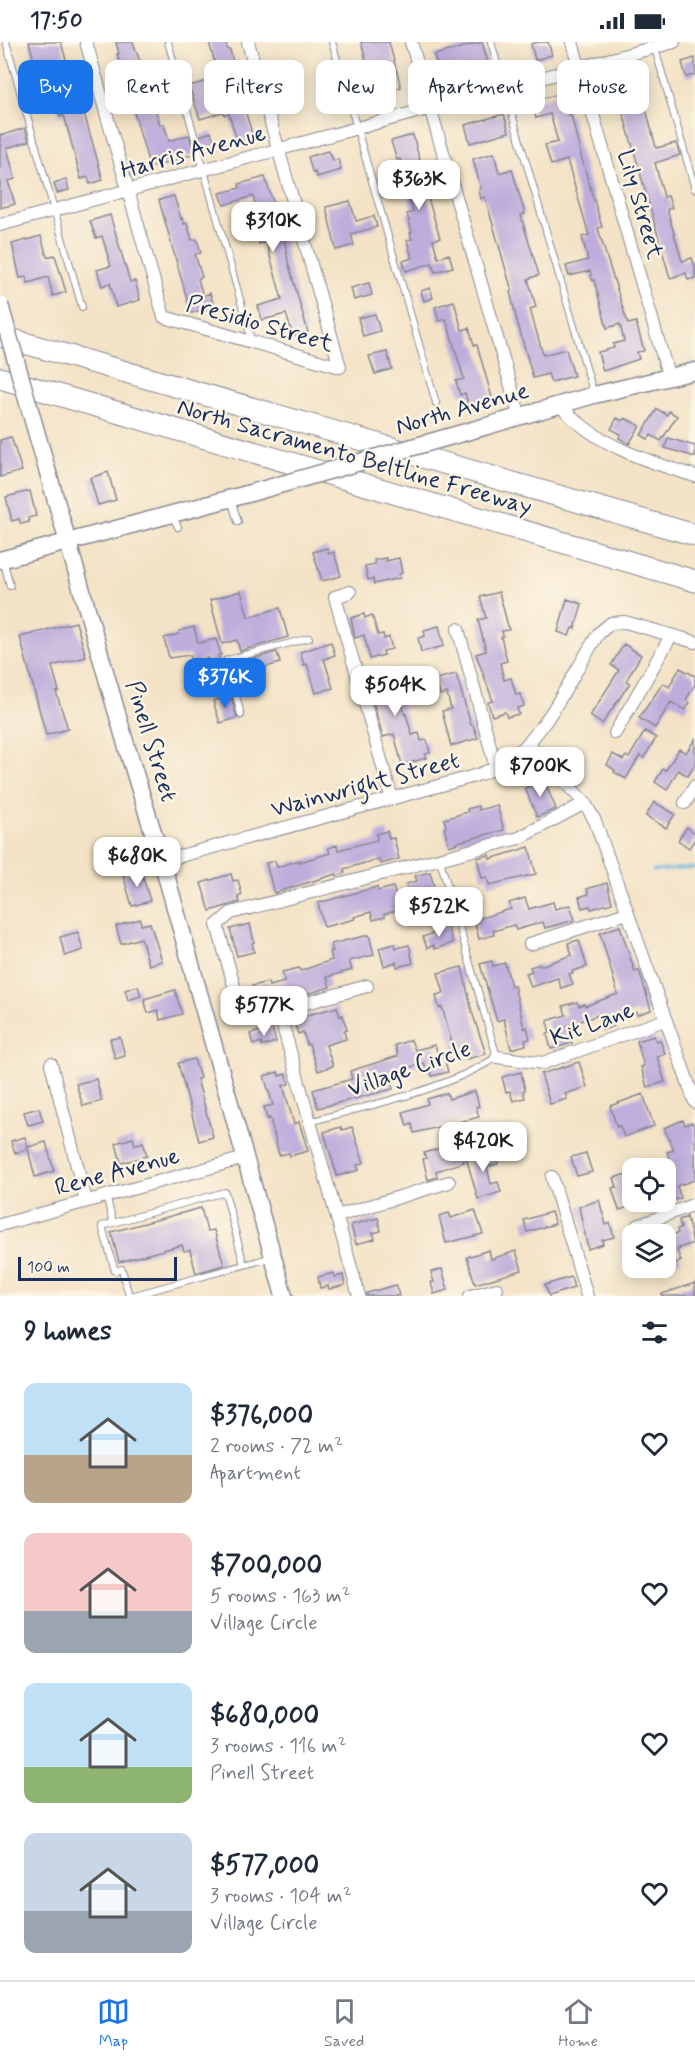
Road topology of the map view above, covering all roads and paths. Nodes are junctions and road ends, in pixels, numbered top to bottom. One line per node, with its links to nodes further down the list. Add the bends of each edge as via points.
1 (6, 42): 24 (lane)
2 (87, 42): 23 (street, Presidio Street)
3 (168, 42): 21 (lane)
4 (248, 42): 20 (street)
5 (332, 42): 19 (lane)
6 (411, 42): 11 (street)
7 (491, 42): 12 (lane)
8 (572, 42): 13 (street, Lily Street)
9 (674, 42): 10 (street, Harris Avenue)
10 (654, 45): 14 (street, Harris Avenue); 22 (lane)
11 (416, 60)
12 (496, 60)
13 (578, 60)
14 (606, 60)
15 (408, 114): 19 (street, Harris Avenue)
16 (432, 114): 36 (street)
17 (513, 114): 33 (lane)
18 (593, 114): 32 (street, Lily Street)
19 (357, 128): 20 (street, Harris Avenue); 34 (lane)
20 (279, 150): 21 (street, Harris Avenue); 29 (street, Presidio Street, via 340,367)
21 (204, 170): 23 (street, Harris Avenue); 29 (lane)
22 (695, 189)
23 (129, 190): 24 (street, Harris Avenue); 29 (street, Presidio Street, via 165,317)
24 (54, 211): 25 (street, Harris Avenue); 27 (lane)
25 (0, 225)
26 (0, 305): 41 (street, Pinell Street, bridge)
27 (82, 307)
28 (0, 336): 40 (highway, North Sacramento Beltline Freeway)
29 (253, 342)
30 (695, 371): 32 (street, North Avenue)
31 (0, 378): 43 (highway, North Sacramento Beltline Freeway)
32 (669, 378): 33 (street, North Avenue)
33 (594, 395): 35 (street, North Avenue)
34 (436, 403)
35 (560, 405): 36 (street, North Avenue); 37 (street, via 572,419 626,453)
36 (520, 417): 38 (street, North Avenue, bridge)
37 (695, 476)
38 (239, 496): 39 (lane); 41 (street, North Avenue, via 175,521)
39 (238, 522)
40 (695, 535)
41 (69, 541): 42 (street, North Avenue); 59 (street, Pinell Street)
42 (2, 559): 44 (lane)
43 (695, 581)
44 (10, 586)
45 (350, 592): 55 (street, via 335,597)
46 (458, 629): 53 (street)
47 (671, 636): 49 (street); 51 (street); 52 (street, Wainwright Street, via 625,622 611,623 599,633 538,734)
48 (309, 638): 50 (lane, via 227,660)
49 (695, 642)
50 (242, 715)
51 (615, 733)
52 (528, 744): 53 (street, Wainwright Street); 56 (street)
53 (496, 768): 55 (street, Wainwright Street)
54 (695, 786): 57 (street)
55 (392, 799): 59 (street, Wainwright Street)
56 (585, 803): 58 (street, via 519,838); 60 (street)
57 (685, 803)
58 (440, 860): 63 (street, via 231,913 223,919 218,925 242,1014 253,1018); 65 (lane, Village Circle)
59 (162, 861): 69 (street, Pinell Street)
60 (627, 913): 61 (street); 64 (street)
61 (530, 944)
62 (367, 986): 63 (street)
63 (279, 1012): 68 (street)
64 (665, 1020): 65 (street, Kit Lane, via 543,1063); 67 (street)
65 (497, 1057): 68 (lane, Village Circle, via 430,1088)
66 (51, 1064): 73 (street)
67 (695, 1102)
68 (309, 1122): 75 (street)
69 (245, 1158): 72 (street, Rene Avenue); 79 (street, Pinell Street)
70 (552, 1177): 86 (street)
71 (449, 1182): 75 (street)
72 (105, 1195): 73 (street, Rene Avenue); 76 (lane)
73 (86, 1200): 78 (street, Rene Avenue)
74 (695, 1204): 77 (street)
75 (337, 1216): 84 (street)
76 (113, 1223): 80 (lane, via 225,1192); 82 (lane, via 102,1226 115,1271 122,1269)
77 (642, 1224)
78 (0, 1225)
79 (273, 1257): 80 (lane); 83 (street, Pinell Street)
80 (244, 1264): 82 (lane)
81 (497, 1288): 85 (street)
82 (130, 1296)
83 (284, 1296)
84 (359, 1296)
85 (470, 1296)
86 (587, 1296)

